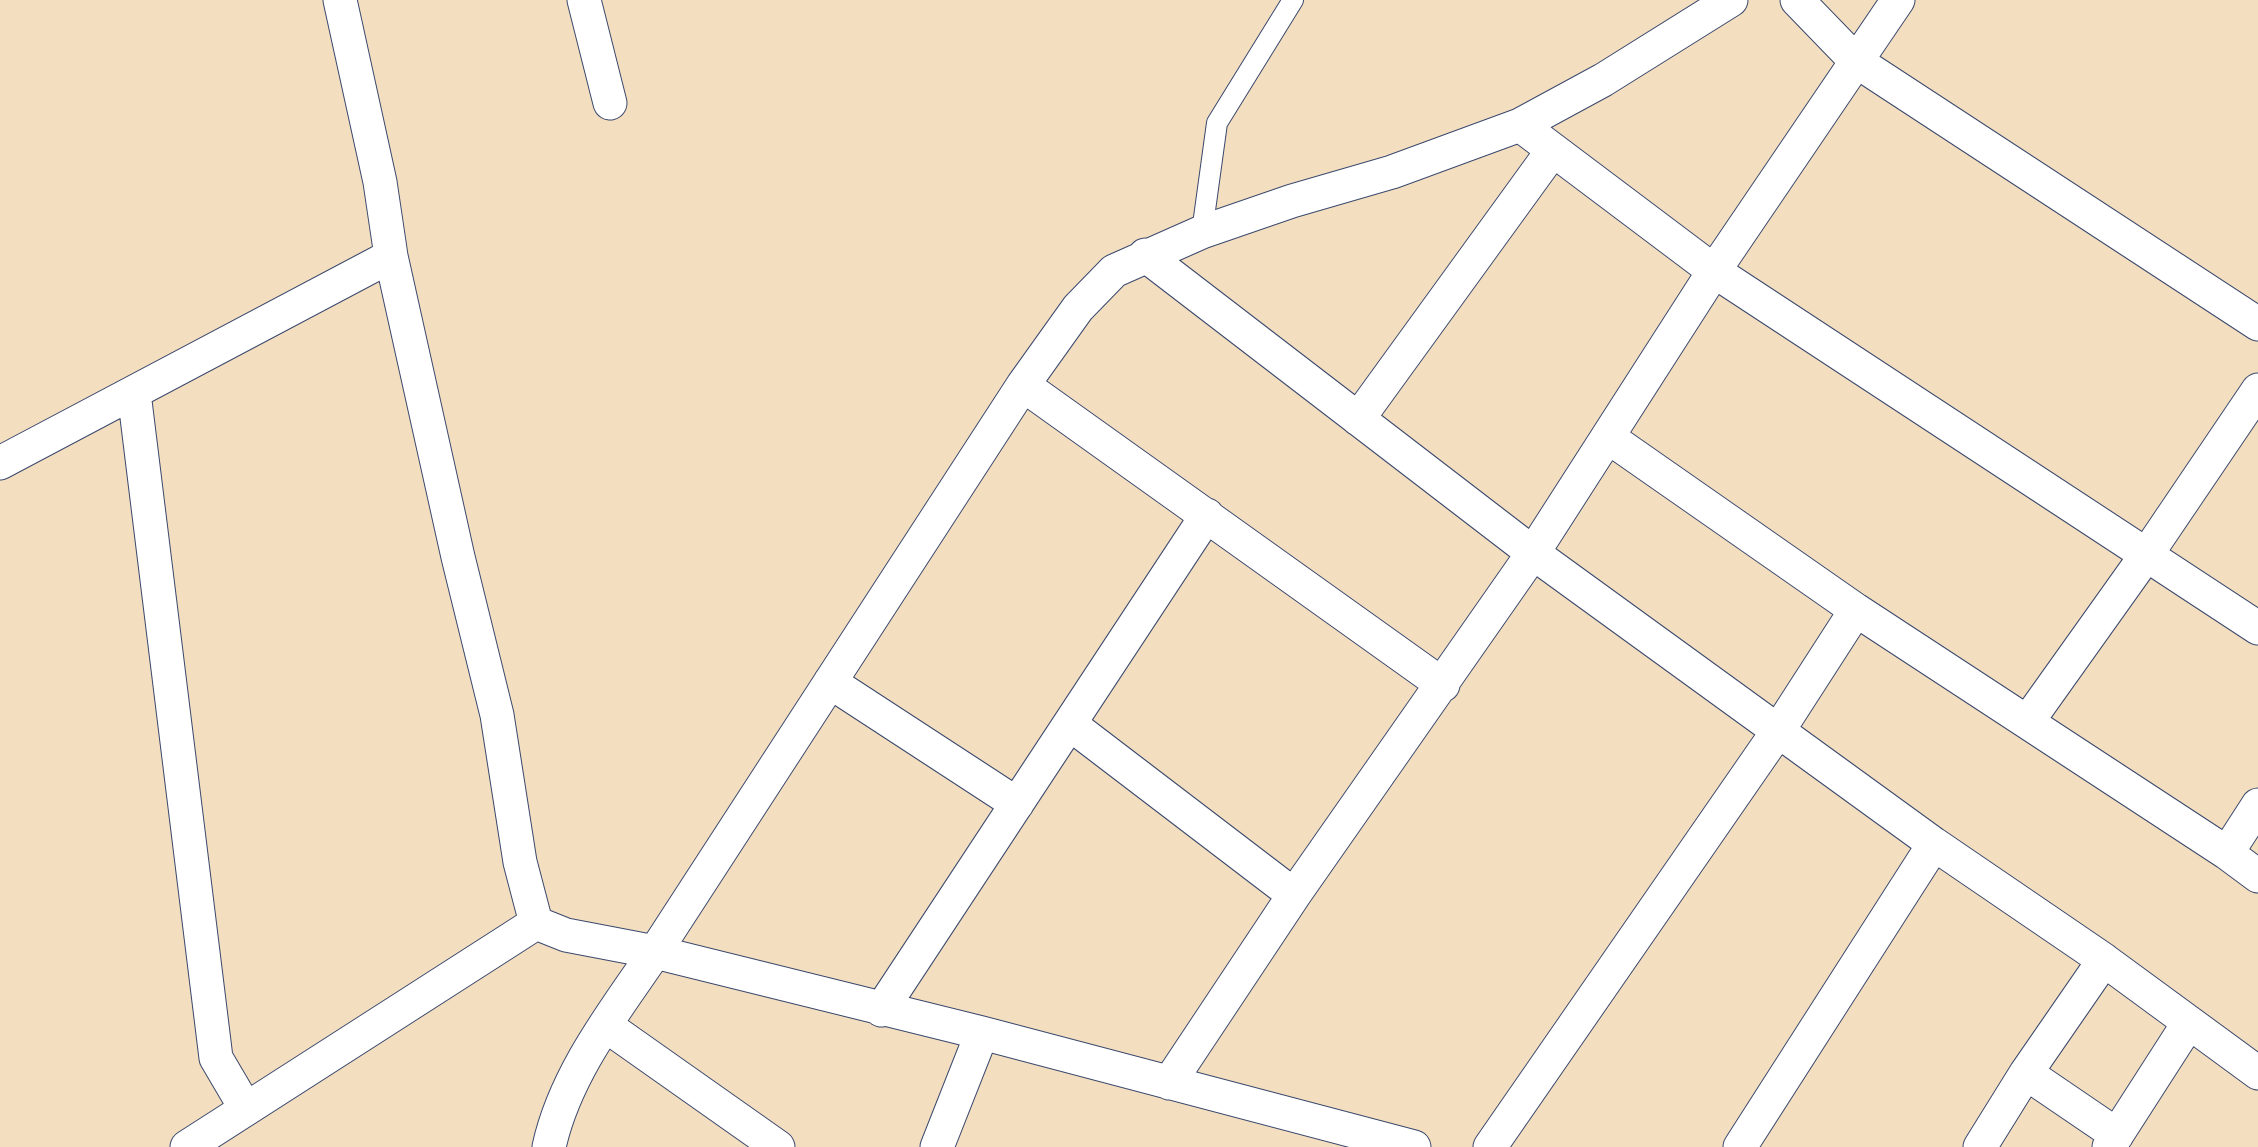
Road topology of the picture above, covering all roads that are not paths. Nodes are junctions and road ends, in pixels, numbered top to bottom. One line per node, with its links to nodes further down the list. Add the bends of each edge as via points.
1 (339, 0): 13 (street, via 380,182)
2 (584, 0): 8 (street)
3 (1293, 0): 11 (lane, via 1217,123)
4 (1731, 0): 9 (street, via 1603,81)
5 (1797, 0): 7 (street)
6 (1898, 0): 7 (street)
7 (1856, 62): 14 (street); 15 (street)
8 (610, 103)
9 (1520, 125): 10 (street); 11 (street, via 1392,172)
10 (1553, 150): 14 (street); 19 (street)
11 (1202, 232): 12 (street)
12 (1145, 255): 16 (street, via 1114,271 1078,308); 19 (street)
13 (391, 256): 18 (street); 38 (street, via 497,715 520,862)
14 (1714, 271): 20 (street); 24 (street)
15 (2258, 324)
16 (1023, 385): 22 (street); 27 (street)
17 (2258, 390): 24 (street)
18 (134, 393): 21 (street); 48 (street, via 216,1058)
19 (1358, 419): 23 (street)
20 (1608, 437): 23 (street); 25 (street)
21 (0, 463)
22 (1207, 515): 28 (street); 30 (street)
23 (1533, 553): 28 (street); 31 (street)
24 (2147, 554): 26 (street); 29 (street)
25 (1856, 610): 29 (street); 31 (street)
26 (2258, 628)
27 (830, 682): 32 (street); 39 (street)
28 (1443, 685): 37 (street)
29 (2028, 722): 35 (street)
30 (1070, 724): 32 (street); 37 (street)
31 (1778, 731): 34 (street); 55 (street)
32 (1017, 804): 41 (street)
33 (2258, 805): 35 (street)
34 (1934, 844): 40 (street); 56 (street)
35 (2227, 853): 36 (street)
36 (2258, 876)
37 (1294, 895): 47 (street)
38 (536, 922): 39 (street, via 566,935); 48 (street)
39 (655, 952): 41 (street); 43 (street)
40 (2104, 960): 42 (street); 45 (street)
41 (880, 1010): 44 (street)
42 (2188, 1024): 46 (street); 49 (street)
43 (605, 1025): 51 (street, via 578,1071); 52 (street)
44 (982, 1033): 47 (street); 53 (street)
45 (2026, 1073): 49 (street); 57 (street)
46 (2258, 1074)
47 (1169, 1083): 54 (street)
48 (246, 1109): 50 (street)
49 (2113, 1141)
50 (187, 1147)
51 (549, 1147)
52 (778, 1147)
53 (937, 1147)
54 (1414, 1147)
55 (1490, 1147)
56 (1740, 1147)
57 (1980, 1147)

